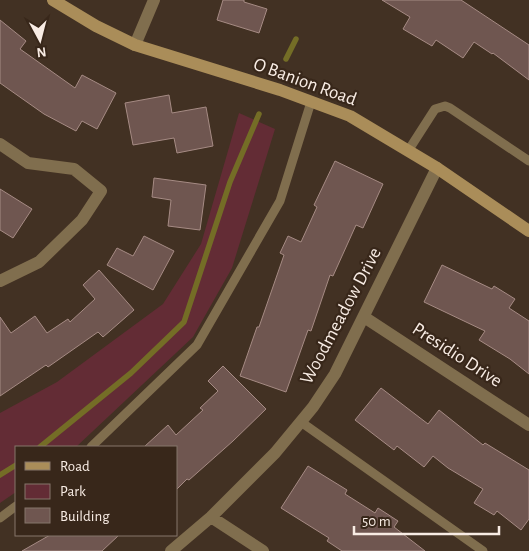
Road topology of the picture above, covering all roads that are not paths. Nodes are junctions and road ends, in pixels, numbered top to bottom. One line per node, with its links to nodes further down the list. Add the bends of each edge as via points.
1 (53, 0): 3 (street, O Banion Road)
2 (154, 0): 3 (street)
3 (135, 45): 4 (street, O Banion Road)
4 (310, 102): 6 (street, O Banion Road, via 350,116); 14 (lane, via 280,201 197,345)
5 (0, 144): 10 (street, via 28,163 74,169 101,191 82,220 39,262)
6 (408, 151): 7 (lane, via 435,109 445,106); 8 (street, O Banion Road)
7 (529, 161)
8 (437, 168): 9 (street, O Banion Road); 11 (street, Woodmeadow Drive)
9 (529, 231)
10 (0, 282)
11 (364, 317): 12 (street, Woodmeadow Drive, via 335,374); 13 (street, Presidio Drive)
12 (301, 422): 16 (street, Woodmeadow Drive); 20 (lane)
13 (529, 425)
14 (92, 446)
15 (15, 507): 17 (lane)
16 (211, 517): 18 (street, Woodmeadow Drive); 19 (street)
17 (0, 518)
18 (171, 551)
19 (263, 551)
20 (483, 551)

